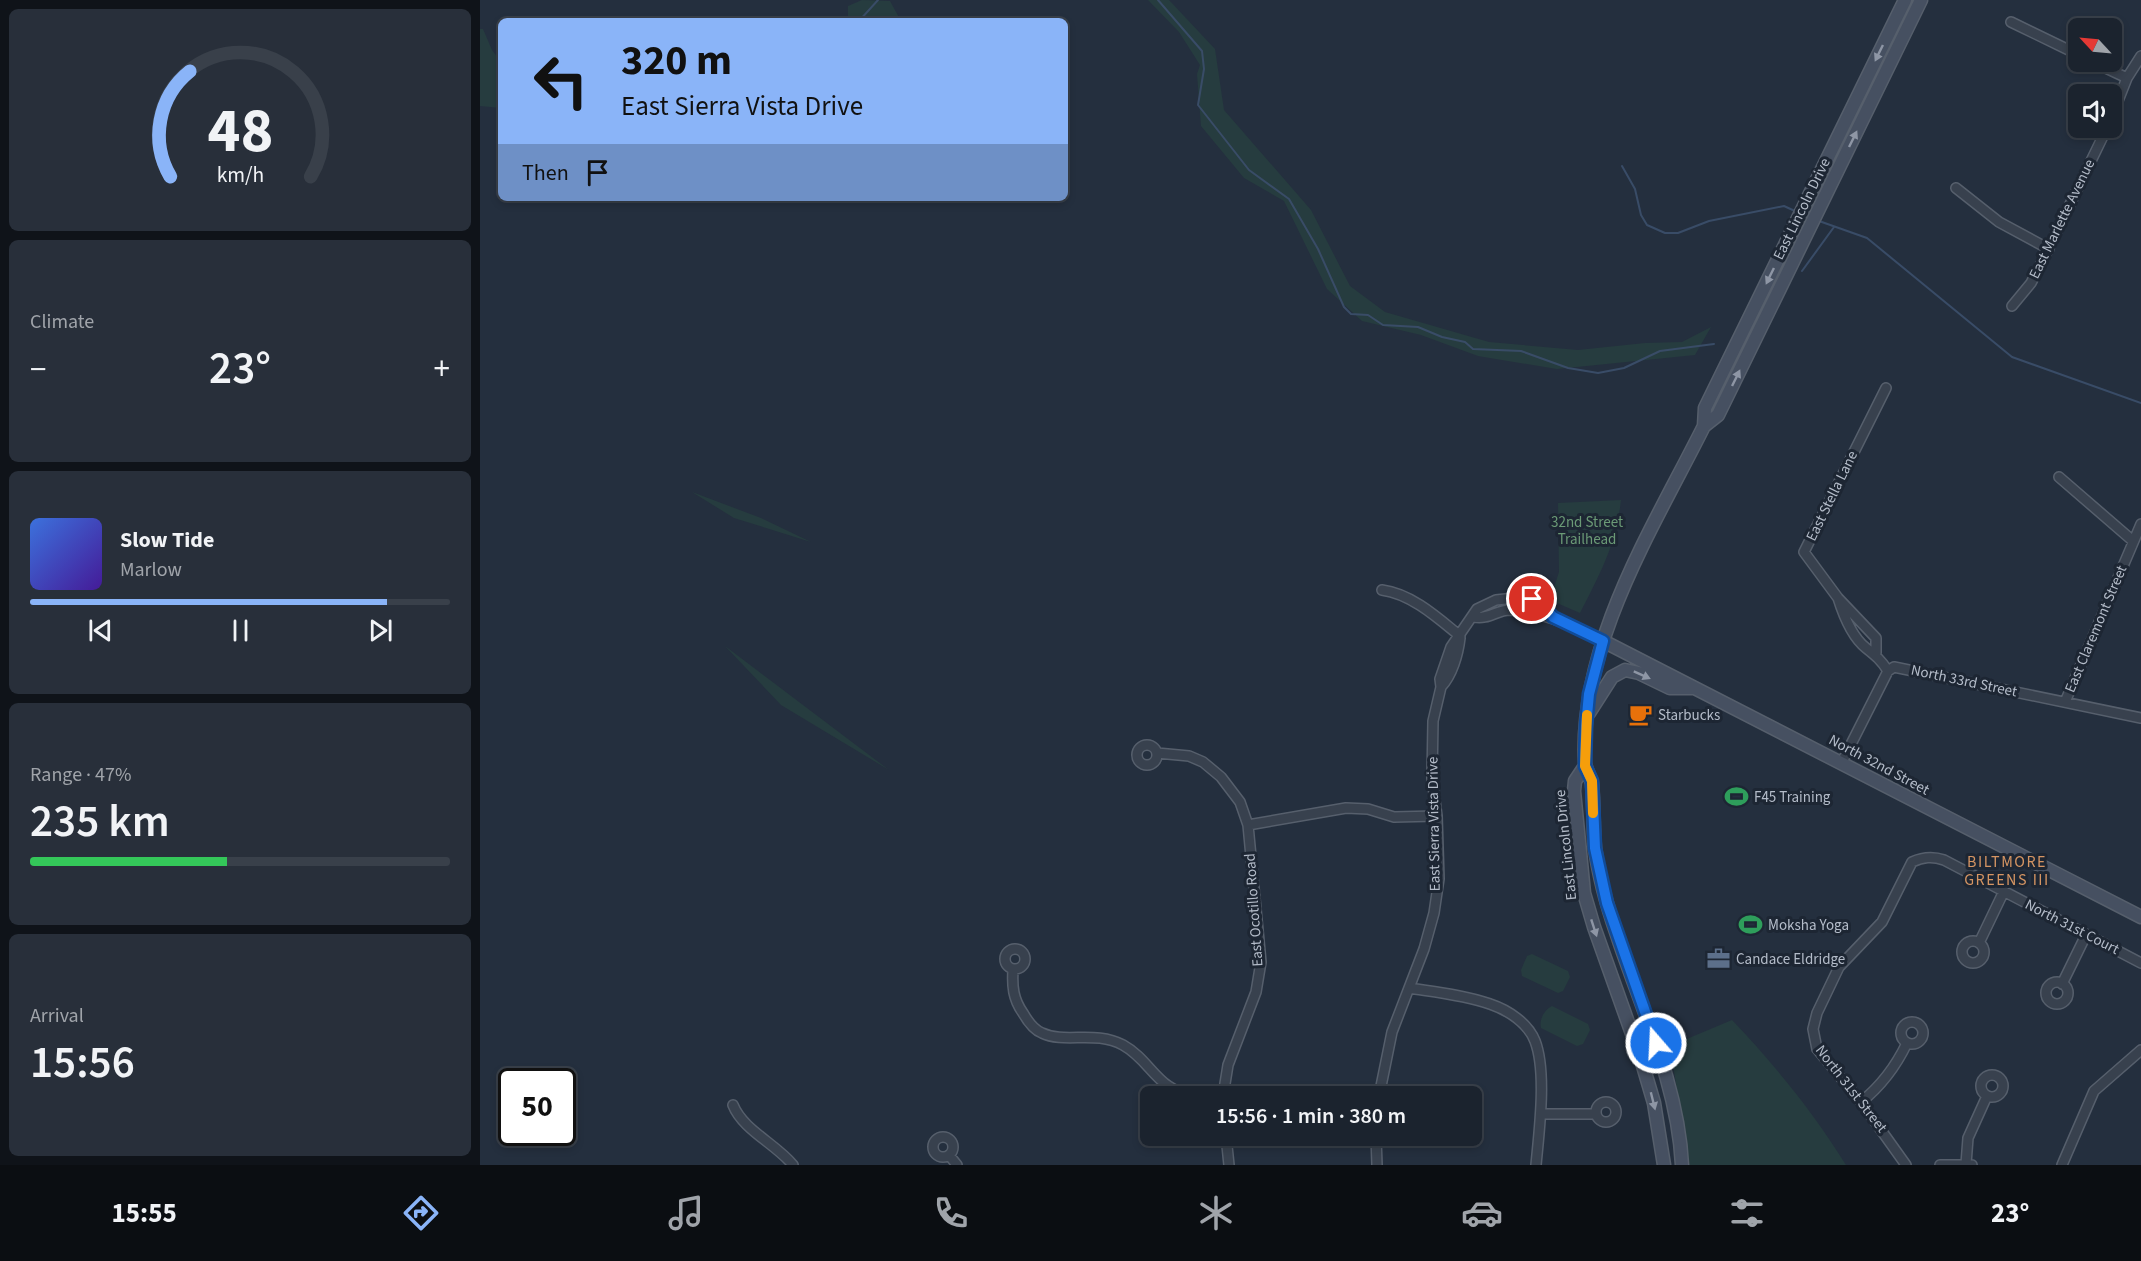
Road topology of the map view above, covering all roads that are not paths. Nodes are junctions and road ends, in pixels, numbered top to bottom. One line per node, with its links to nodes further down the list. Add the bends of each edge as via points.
1 (1905, 0): 11 (main road, East Lincoln Drive, one-way to 11)
2 (1921, 0): 12 (main road, East Lincoln Drive, one-way to 2)
3 (2011, 22): 4 (street)
4 (2068, 50)
5 (2141, 56): 7 (street)
6 (2114, 72): 7 (street)
7 (2127, 78): 8 (street)
8 (2122, 91)
9 (2102, 138): 13 (street, East Marlette Avenue)
10 (1956, 188): 13 (street, via 1999,222)
11 (1793, 229): 12 (main road); 16 (main road, East Lincoln Drive, one-way to 16, via 1705,408)
12 (1806, 236): 16 (main road, East Lincoln Drive, one-way to 12, via 1718,416)
13 (2049, 249): 14 (street, East Marlette Avenue, via 2031,283)
14 (2012, 306)
15 (1886, 388): 27 (street, East Stella Lane, via 1804,552 1838,598 1876,638 1876,653)
16 (1704, 426): 26 (main road, East Lincoln Drive, via 1629,578)
17 (2059, 477): 19 (street)
18 (2141, 524): 19 (street, East Claremont Street)
19 (2133, 541): 29 (street, East Claremont Street)
20 (1382, 590): 25 (street, via 1420,605)
21 (1496, 600): 22 (street); 23 (street, East Sierra Vista Drive, via 1477,609); 24 (street, via 1524,597 1540,602)
22 (1499, 612): 23 (street, via 1484,619); 24 (street)
23 (1474, 617): 25 (street, East Sierra Vista Drive)
24 (1553, 617): 26 (street)
25 (1460, 636): 35 (street, East Sierra Vista Drive, via 1459,651 1441,687 1433,721 1432,778)
26 (1603, 641): 28 (main road, North 32nd Street); 30 (main road, East Lincoln Drive)
27 (1888, 671): 29 (street, North 33rd Street, via 1901,668); 33 (street, North 33rd Street)
28 (1697, 687): 30 (main road, one-way to 28, via 1612,677 1624,670 1670,688); 33 (main road, North 32nd Street)
29 (2066, 702): 31 (street, North 33rd Street)
30 (1587, 716): 34 (main road, East Lincoln Drive)
31 (2141, 718)
32 (1157, 753): 36 (street, East Ocotillo Road, via 1176,753 1203,762 1232,790)
33 (1842, 762): 38 (main road, North 32nd Street)
34 (1585, 766): 65 (main road, East Lincoln Drive, one-way to 65, via 1575,781 1574,791 1584,893 1654,1103); 66 (main road, East Lincoln Drive, via 1592,781 1595,848 1602,888 1666,1074 1678,1122)
35 (1437, 816): 36 (street, via 1394,817 1368,809 1346,808); 45 (street, East Sierra Vista Drive, via 1439,879 1434,913)
36 (1248, 825): 49 (street, East Ocotillo Road, via 1261,962 1256,992 1228,1065)
37 (2004, 891): 39 (street, North 31st Court); 40 (street); 43 (street, North 31st Court, via 1935,857 1912,862 1882,922)
38 (2141, 917)
39 (2086, 935): 41 (street, North 31st Court); 44 (street)
40 (1979, 943)
41 (2141, 963)
42 (1014, 969): 48 (street, via 1016,1003 1041,1033 1096,1036 1123,1045)
43 (1834, 977): 52 (street, North 31st Street, via 1817,1013 1814,1041)
44 (2062, 984)
45 (1409, 988): 50 (street, East Sierra Vista Drive, via 1392,1032); 54 (street, via 1491,1004 1521,1022 1534,1040 1538,1056)
46 (1907, 1043): 52 (street, via 1888,1074)
47 (2141, 1050): 69 (street, via 2094,1091)
48 (1166, 1086)
49 (1225, 1086)
50 (1381, 1086)
51 (1987, 1096): 59 (street, via 1968,1138)
52 (1862, 1102): 67 (street, North 31st Street)
53 (733, 1105): 60 (street, via 742,1120)
54 (1541, 1114): 55 (street); 64 (street)
55 (1596, 1114)
56 (1227, 1146): 62 (street)
57 (1376, 1146): 63 (street)
58 (950, 1155): 61 (street)
59 (1969, 1164): 68 (street)
60 (793, 1165)
61 (957, 1165)
62 (1229, 1165)
63 (1377, 1165)
64 (1536, 1165)
65 (1664, 1165)
66 (1682, 1165)
67 (1906, 1165)
68 (1940, 1165)
69 (2062, 1165)

